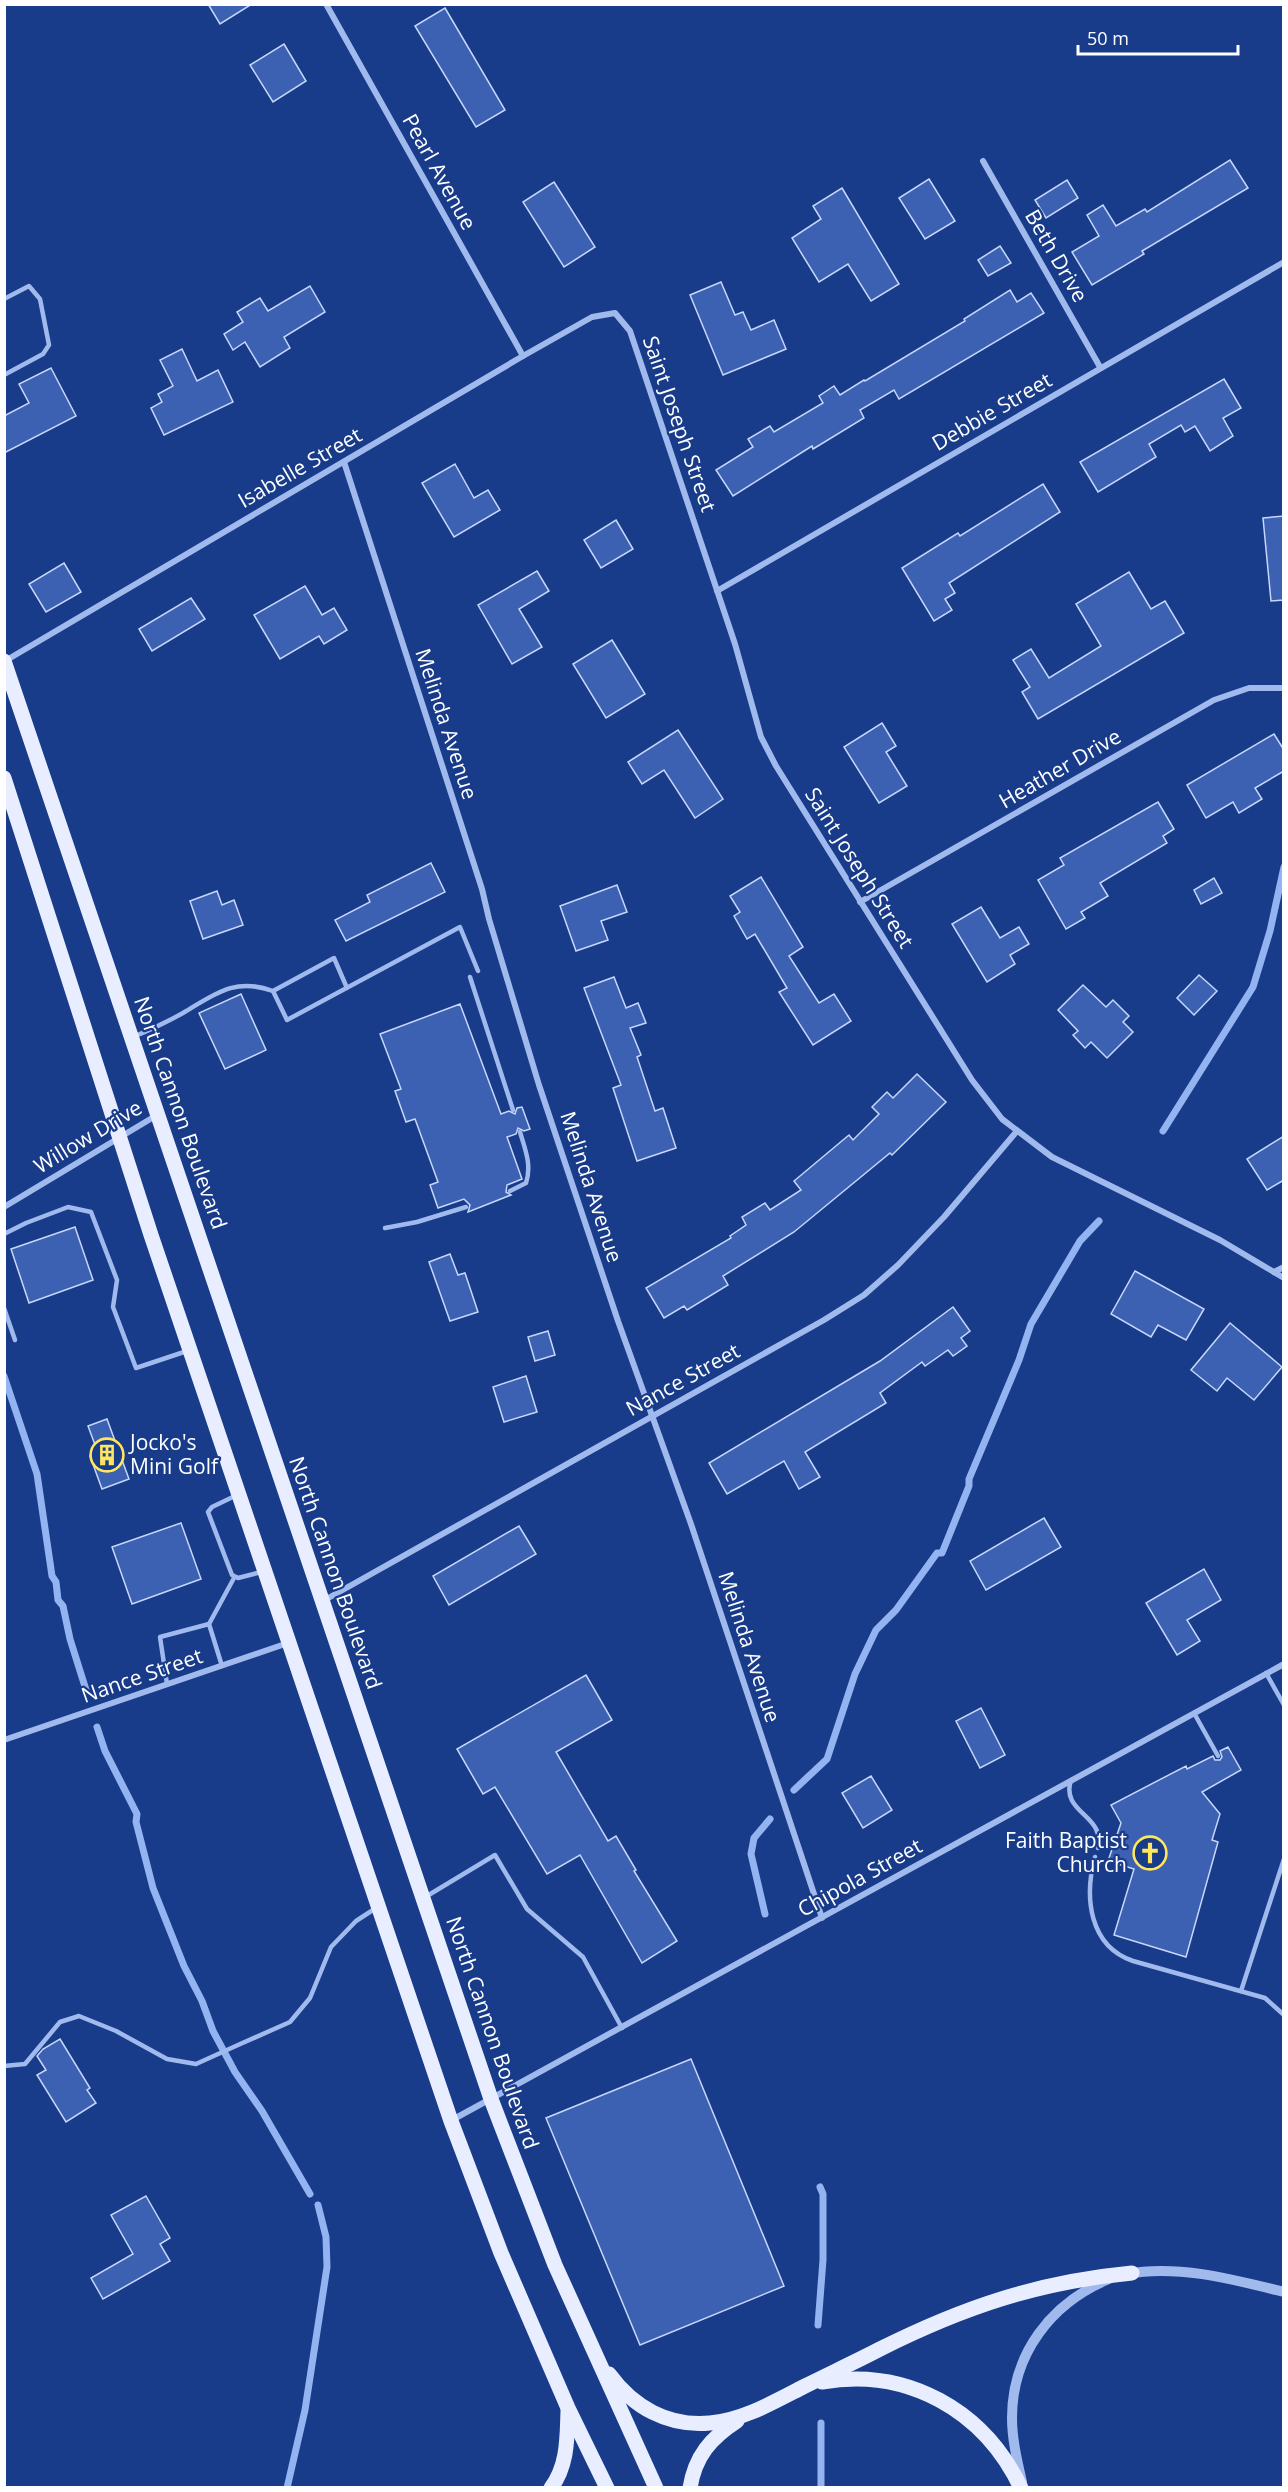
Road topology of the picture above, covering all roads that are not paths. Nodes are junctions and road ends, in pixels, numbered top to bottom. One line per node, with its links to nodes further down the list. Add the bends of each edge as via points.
1 (326, 4): 6 (street, Pearl Avenue)
2 (982, 161): 7 (street, Beth Drive)
3 (1284, 261): 7 (street, Debbie Street)
4 (4, 298): 8 (lane, via 29,286 40,299 49,345 43,354)
5 (615, 313): 6 (street, Isabelle Street, via 592,317); 10 (street, Saint Joseph Street, via 630,331)
6 (523, 356): 9 (street, Isabelle Street)
7 (1100, 368): 10 (street, Debbie Street)
8 (4, 375)
9 (344, 462): 11 (street, Isabelle Street); 36 (street, Melinda Avenue, via 482,889 539,1085)
10 (717, 591): 14 (street, Saint Joseph Street, via 761,737)
11 (4, 661): 19 (main road, North Cannon Boulevard)
12 (1284, 688): 14 (street, Heather Drive, via 1249,688 1214,700)
13 (4, 778): 24 (main road)
14 (860, 902): 22 (street, Saint Joseph Street, via 972,1080 1002,1119)
15 (478, 971): 17 (lane, via 460,927)
16 (470, 977): 20 (lane)
17 (347, 988): 18 (lane, via 286,1020); 18 (lane, via 334,958)
18 (273, 991): 19 (lane, via 246,985 222,989)
19 (132, 1038): 21 (main road, North Cannon Boulevard)
20 (513, 1110)
21 (158, 1114): 24 (street, Willow Drive); 40 (main road, North Cannon Boulevard)
22 (1017, 1131): 31 (street, Saint Joseph Street, via 1052,1157 1220,1240); 36 (street, Nance Street, via 944,1217 864,1295)
23 (520, 1132): 25 (lane, via 529,1174 526,1182)
24 (120, 1137): 26 (street, Willow Drive); 35 (main road)
25 (510, 1191)
26 (4, 1207)
27 (466, 1207): 28 (lane)
28 (385, 1228)
29 (4, 1234): 35 (lane, via 68,1207 91,1212 117,1280 113,1307 136,1368)
30 (1284, 1267): 31 (street)
31 (1274, 1272): 32 (street, Saint Joseph Street)
32 (1284, 1278)
33 (4, 1308): 34 (lane)
34 (15, 1340)
35 (191, 1350): 37 (main road)
36 (653, 1416): 40 (street, Nance Street); 57 (street, Melinda Avenue)
37 (240, 1494): 38 (main road); 39 (lane, via 208,1512)
38 (265, 1571): 39 (lane); 42 (main road)
39 (234, 1578): 41 (lane)
40 (322, 1602): 55 (main road, North Cannon Boulevard)
41 (209, 1624): 44 (lane); 46 (lane, via 160,1637)
42 (289, 1643): 44 (street, Nance Street); 56 (main road)
43 (1284, 1664): 45 (street, Chipola Street)
44 (222, 1666): 46 (street, Nance Street)
45 (1266, 1673): 47 (lane); 48 (street, Chipola Street)
46 (167, 1684): 49 (street, Nance Street)
47 (1284, 1705)
48 (1194, 1713): 50 (lane); 51 (street, Chipola Street)
49 (4, 1740)
50 (1218, 1756)
51 (1071, 1780): 52 (lane, via 1070,1797 1098,1830); 57 (street, Chipola Street)
52 (1098, 1848)
53 (1095, 1857): 58 (lane, via 1090,1906 1100,1934 1113,1952)
54 (1284, 1859): 58 (lane)
55 (423, 1899): 60 (lane, via 495,1855 527,1909 583,1957); 62 (main road, North Cannon Boulevard)
56 (379, 1907): 61 (lane, via 356,1921 332,1947 310,1998 290,2022 196,2064 167,2059 79,2016 60,2022 25,2064); 63 (main road)
57 (822, 1918): 60 (street, Chipola Street)
58 (1241, 1991): 59 (lane, via 1265,1998)
59 (1284, 2015)
60 (622, 2028): 62 (street, Chipola Street)
61 (4, 2066)
62 (491, 2099): 63 (street, Chipola Street); 66 (main road, North Cannon Boulevard)
63 (451, 2121): 68 (main road, via 501,2253)
64 (1132, 2273): 65 (street, via 1235,2279); 67 (main road, via 1052,2284 1004,2297 922,2329); 74 (street, via 1099,2284 1065,2304 1047,2321 1026,2353 1014,2388 1012,2420)
65 (1284, 2292)
66 (588, 2341): 69 (main road, via 617,2385 658,2416 701,2424 731,2420); 72 (main road, North Cannon Boulevard)
67 (802, 2388): 69 (main road); 74 (main road, via 865,2379 898,2383 924,2392 976,2426)
68 (568, 2408): 70 (main road, via 564,2464); 71 (main road)
69 (756, 2411): 73 (main road, via 734,2423 707,2446 695,2467)
70 (551, 2487)
71 (607, 2487)
72 (656, 2487)
73 (690, 2487)
74 (1022, 2487)

